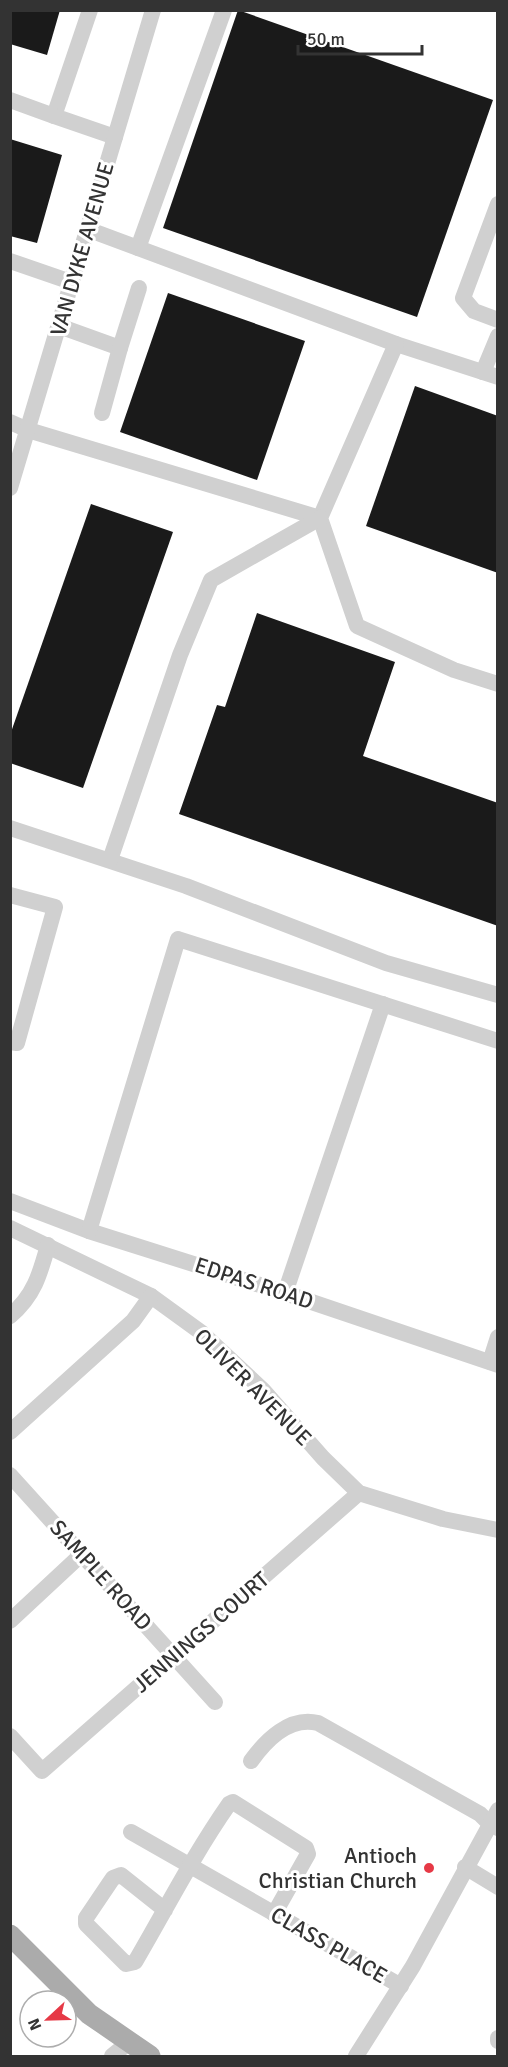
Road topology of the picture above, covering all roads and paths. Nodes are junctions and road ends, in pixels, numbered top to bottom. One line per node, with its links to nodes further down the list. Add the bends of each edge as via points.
1 (90, 10): 5 (street)
2 (153, 10): 6 (street, VAN DYKE AVENUE)
3 (224, 10): 9 (street)
4 (10, 100): 5 (street)
5 (54, 116): 6 (street)
6 (115, 138): 8 (street, VAN DYKE AVENUE)
7 (498, 204): 13 (street, via 463,298 474,310)
8 (87, 229): 9 (street); 11 (street, VAN DYKE AVENUE)
9 (138, 248): 16 (street)
10 (10, 261): 11 (street)
11 (71, 282): 14 (street, VAN DYKE AVENUE)
12 (139, 288): 17 (street)
13 (498, 320)
14 (59, 326): 17 (street); 21 (street, VAN DYKE AVENUE)
15 (498, 336): 18 (street)
16 (396, 344): 18 (street); 23 (street)
17 (120, 348): 19 (street)
18 (490, 374)
19 (102, 413)
20 (10, 422): 21 (street)
21 (28, 430): 22 (street, VAN DYKE AVENUE); 23 (street)
22 (10, 488)
23 (321, 518): 24 (street, via 357,626 454,670); 26 (street, via 211,580 180,655)
24 (498, 684)
25 (10, 828): 26 (street)
26 (110, 860): 28 (street, via 386,963)
27 (11, 898): 31 (street, via 55,907 17,1043)
28 (498, 995)
29 (383, 1004): 30 (street); 34 (street, via 178,939); 36 (street)
30 (498, 1041)
31 (10, 1042)
32 (10, 1201): 34 (street, EDPAS ROAD)
33 (10, 1228): 35 (street, OLIVER AVENUE)
34 (89, 1231): 36 (street, EDPAS ROAD)
35 (48, 1245): 37 (street, OLIVER AVENUE); 38 (street, via 37,1282 22,1306)
36 (285, 1293): 40 (street, EDPAS ROAD)
37 (151, 1296): 41 (street, via 133,1321); 43 (street, OLIVER AVENUE, via 233,1361)
38 (10, 1316)
39 (498, 1337): 40 (street)
40 (494, 1364)
41 (10, 1432)
42 (10, 1475): 45 (street, SAMPLE ROAD)
43 (359, 1493): 44 (street, OLIVER AVENUE, via 443,1519); 47 (street, JENNINGS COURT)
44 (498, 1530)
45 (82, 1554): 46 (street); 47 (street, SAMPLE ROAD)
46 (10, 1621)
47 (174, 1657): 48 (street, SAMPLE ROAD); 49 (street, JENNINGS COURT, via 42,1771)
48 (215, 1702)
49 (10, 1736)
50 (251, 1761): 51 (street, via 277,1733 308,1720)
51 (495, 1821): 54 (street)
52 (131, 1832): 53 (street, CLASS PLACE)
53 (191, 1866): 56 (street); 57 (street, CLASS PLACE); 57 (street, via 213,1826 233,1802 306,1848 308,1854)
54 (465, 1867): 55 (street); 59 (street)
55 (498, 1887)
56 (165, 1910): 56 (street, via 135,1962 126,1964 86,1924 86,1918 113,1878 121,1875)
57 (274, 1914): 59 (street, CLASS PLACE)
58 (10, 1935): 60 (main road, via 89,2014)
59 (401, 1986): 63 (street)
60 (128, 2043): 61 (street); 62 (main road)
61 (112, 2056)
62 (150, 2056)
63 (356, 2056)

